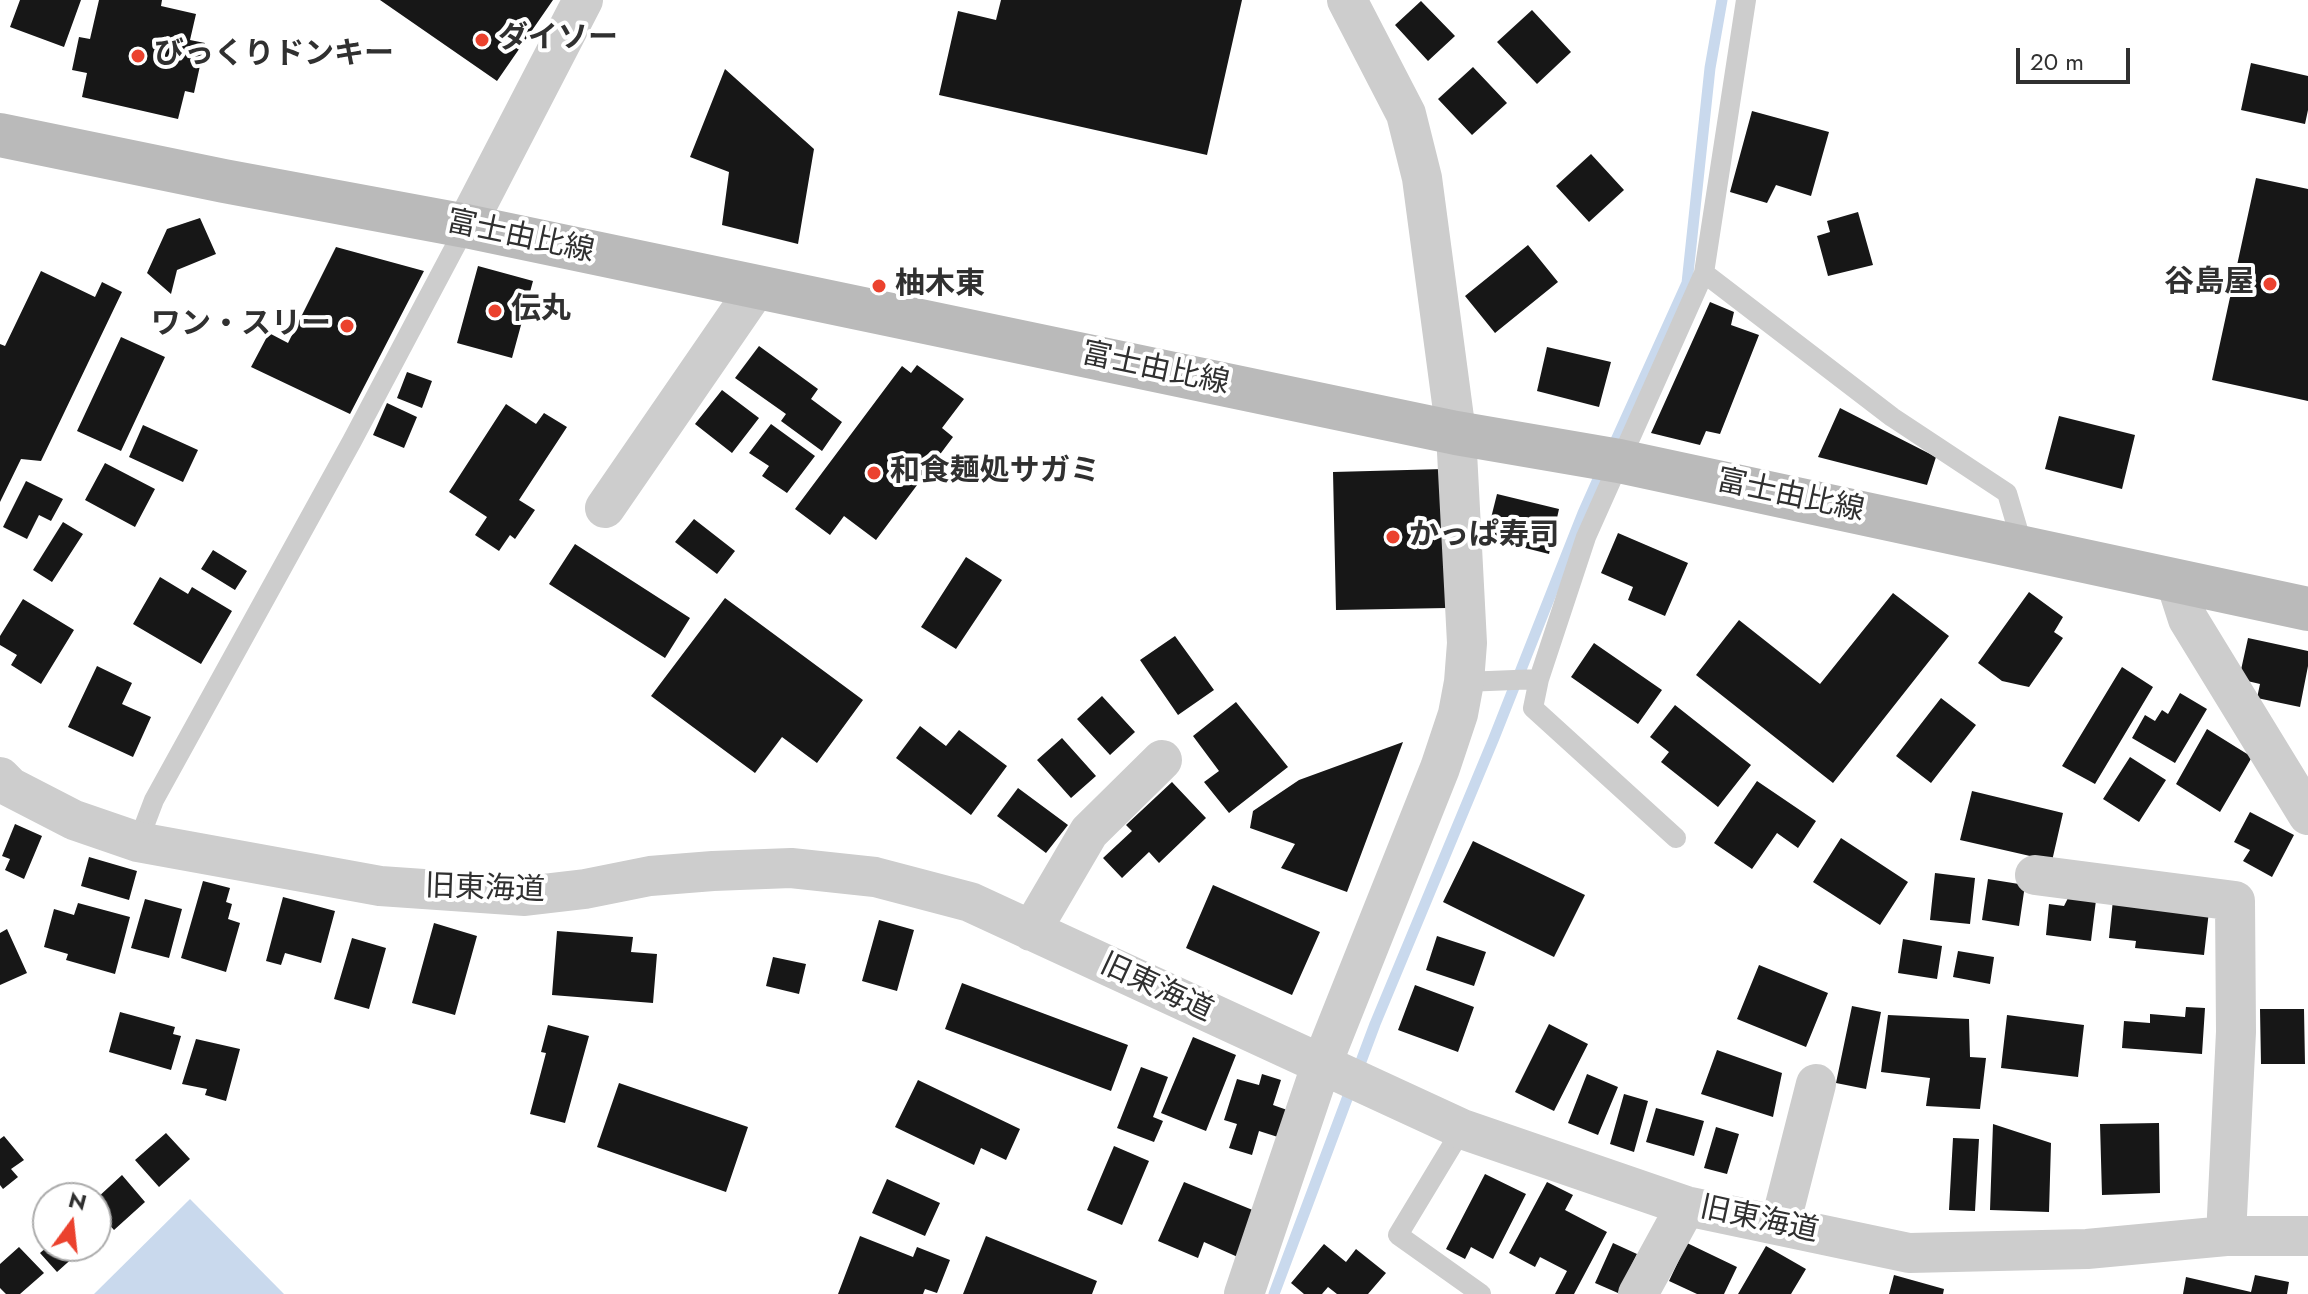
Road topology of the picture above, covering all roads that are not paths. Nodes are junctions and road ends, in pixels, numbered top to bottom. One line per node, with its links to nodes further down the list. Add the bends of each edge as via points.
1 (583, 0): 5 (street)
2 (1347, 0): 8 (street, via 1406,114 1419,165)
3 (1746, 0): 6 (lane)
4 (0, 135): 5 (main road, 富士由比線)
5 (466, 226): 7 (main road, 富士由比線); 20 (lane, via 154,800)
6 (1704, 273): 9 (lane); 11 (lane, via 1892,417 2007,493)
7 (757, 287): 8 (main road, 富士由比線); 10 (street)
8 (1456, 433): 9 (main road, 富士由比線); 15 (street, via 1467,643)
9 (1619, 461): 11 (main road, 富士由比線); 14 (lane, via 1586,537)
10 (605, 508)
11 (2023, 547): 12 (main road, 富士由比線)
12 (2176, 582): 13 (main road, 富士由比線); 18 (street, via 2188,619)
13 (2308, 609)
14 (1539, 679): 15 (lane); 19 (lane, via 1533,708)
15 (1475, 682): 23 (street, via 1458,714)
16 (1162, 760): 22 (street, via 1089,832)
17 (3, 788): 20 (street, 旧東海道)
18 (2308, 815)
19 (1676, 838)
20 (138, 842): 22 (street, 旧東海道, via 380,886 525,896 650,876 791,868 888,880 970,902)
21 (2035, 875): 28 (street, via 2235,901 2236,1032)
22 (1031, 931): 23 (street, 旧東海道)
23 (1327, 1068): 25 (street, 旧東海道); 30 (street)
24 (1816, 1084): 27 (street)
25 (1462, 1129): 26 (street, 旧東海道); 31 (lane, via 1398,1235)
26 (1686, 1206): 27 (street, 旧東海道); 32 (street)
27 (1780, 1225): 28 (street, 旧東海道, via 1909,1253 2087,1249)
28 (2226, 1236): 29 (street, 旧東海道)
29 (2308, 1236)
30 (1244, 1294)
31 (1481, 1294)
32 (1638, 1294)

